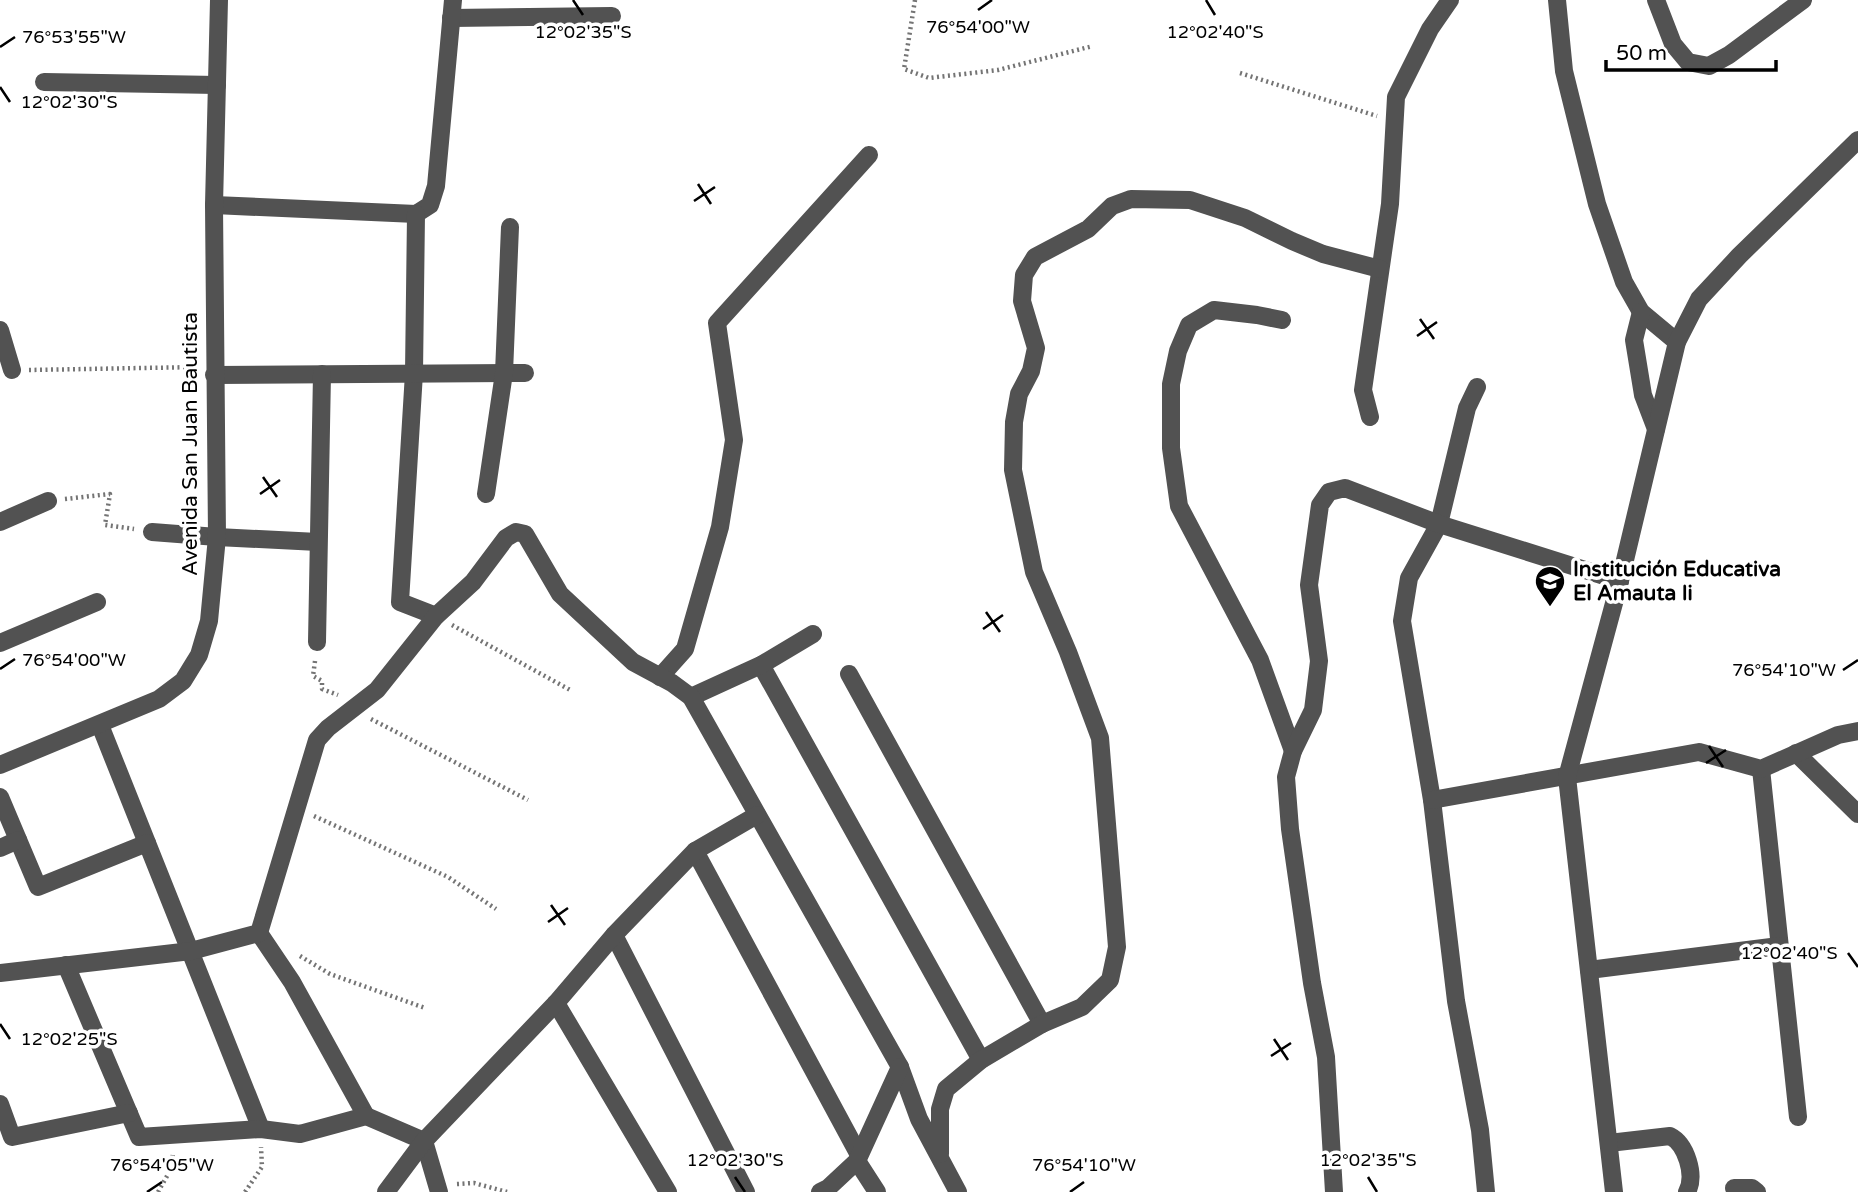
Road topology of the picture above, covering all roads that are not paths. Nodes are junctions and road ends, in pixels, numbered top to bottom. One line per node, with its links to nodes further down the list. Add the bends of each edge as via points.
1 (219, 0): 9 (street, Avenida San Juan Bautista)
2 (1450, 0): 15 (street, via 1396,97 1391,204)
3 (1557, 0): 16 (street, via 1564,71 1597,204 1624,282)
4 (1656, 0): 5 (street, via 1673,44 1688,62 1709,66)
5 (1802, 0)
6 (452, 9): 7 (street); 13 (street, via 436,186 429,205)
7 (611, 16)
8 (44, 82): 9 (street)
9 (217, 85): 12 (street, Avenida San Juan Bautista)
10 (1858, 140): 19 (street, via 1699,299)
11 (869, 155): 44 (street, via 717,323 734,440 720,527 685,649)
12 (214, 205): 13 (street); 21 (street, Avenida San Juan Bautista)
13 (416, 214): 22 (street)
14 (510, 227): 23 (street)
15 (1380, 269): 27 (street, via 1363,390); 69 (street, via 1323,254 1245,218 1190,201 1131,199 1112,206 1088,229 1035,257 1024,275 1022,300 1036,348 1019,394 1013,470 1034,572 1100,738 1117,947 1110,980 1082,1007)
16 (1641, 312): 19 (street); 28 (street, via 1634,340 1643,395)
17 (1282, 320): 48 (street, via 1214,310 1189,325 1171,384 1171,448 1179,506 1260,660)
18 (0, 330): 20 (street)
19 (1677, 342): 28 (street)
20 (12, 370)
21 (214, 371): 25 (street); 34 (street, Avenida San Juan Bautista)
22 (414, 373): 23 (street); 25 (street); 38 (street, via 400,602)
23 (504, 373): 24 (street); 29 (street)
24 (525, 373)
25 (322, 374): 35 (street)
26 (1477, 387): 32 (street, via 1467,408)
27 (1370, 417)
28 (1656, 429): 36 (street)
29 (486, 494)
30 (48, 501): 31 (street)
31 (0, 522)
32 (1439, 524): 36 (street); 48 (street, via 1345,488 1329,492 1320,505 1309,585 1319,661 1313,710); 54 (street, via 1409,578 1402,621)
33 (152, 532): 34 (street)
34 (216, 537): 35 (street); 46 (street, Avenida San Juan Bautista, via 209,621 199,655 183,681 159,699)
35 (318, 542): 40 (street)
36 (1620, 581): 52 (street)
37 (97, 602): 41 (street)
38 (436, 616): 44 (street, via 473,582 506,538 516,532 525,534 560,594 633,662); 61 (street, via 377,690 317,740)
39 (813, 634): 42 (street)
40 (317, 642)
41 (0, 643)
42 (761, 666): 45 (street); 70 (street)
43 (849, 674): 69 (street)
44 (660, 677): 45 (street)
45 (691, 697): 56 (street)
46 (100, 725): 50 (street, Avenida San Juan Bautista); 58 (street)
47 (1858, 731): 49 (street)
48 (1293, 751): 89 (street, via 1286,777 1290,829 1325,1057)
49 (1796, 753): 51 (street); 55 (street)
50 (0, 765)
51 (1761, 769): 52 (street, via 1699,752); 63 (street)
52 (1567, 777): 54 (street); 66 (street)
53 (0, 797): 57 (street)
54 (1432, 800): 90 (street, via 1456,1001)
55 (1858, 814)
56 (757, 815): 60 (street); 71 (street)
57 (18, 840): 58 (street, via 38,887); 59 (street)
58 (147, 843): 64 (street)
59 (0, 848)
60 (695, 851): 62 (street); 80 (street)
61 (259, 933): 64 (street); 74 (street, via 292,982)
62 (614, 935): 68 (street); 85 (street)
63 (1779, 946): 66 (street); 75 (street)
64 (191, 951): 65 (street); 76 (street)
65 (66, 965): 67 (street); 73 (street)
66 (1590, 970): 78 (street)
67 (0, 973)
68 (556, 1003): 77 (street); 84 (street)
69 (1042, 1024): 70 (street)
70 (981, 1060): 79 (street, via 946,1089 940,1110)
71 (900, 1066): 79 (street, via 919,1119); 80 (street)
72 (0, 1104): 73 (street, via 12,1137)
73 (129, 1113): 76 (street, via 139,1137)
74 (366, 1116): 76 (street, via 300,1134); 77 (street)
75 (1798, 1117)
76 (261, 1129)
77 (424, 1141): 81 (street); 83 (street)
78 (1609, 1143): 91 (street); 92 (street, via 1670,1136 1678,1140 1691,1184)
79 (940, 1157): 88 (street)
80 (858, 1158): 86 (street); 87 (street)
81 (438, 1188)
82 (1734, 1188): 93 (street)
83 (386, 1192)
84 (668, 1192)
85 (746, 1192)
86 (820, 1192)
87 (877, 1192)
88 (958, 1192)
89 (1334, 1192)
90 (1486, 1192)
91 (1614, 1192)
92 (1687, 1192)
93 (1757, 1192)

